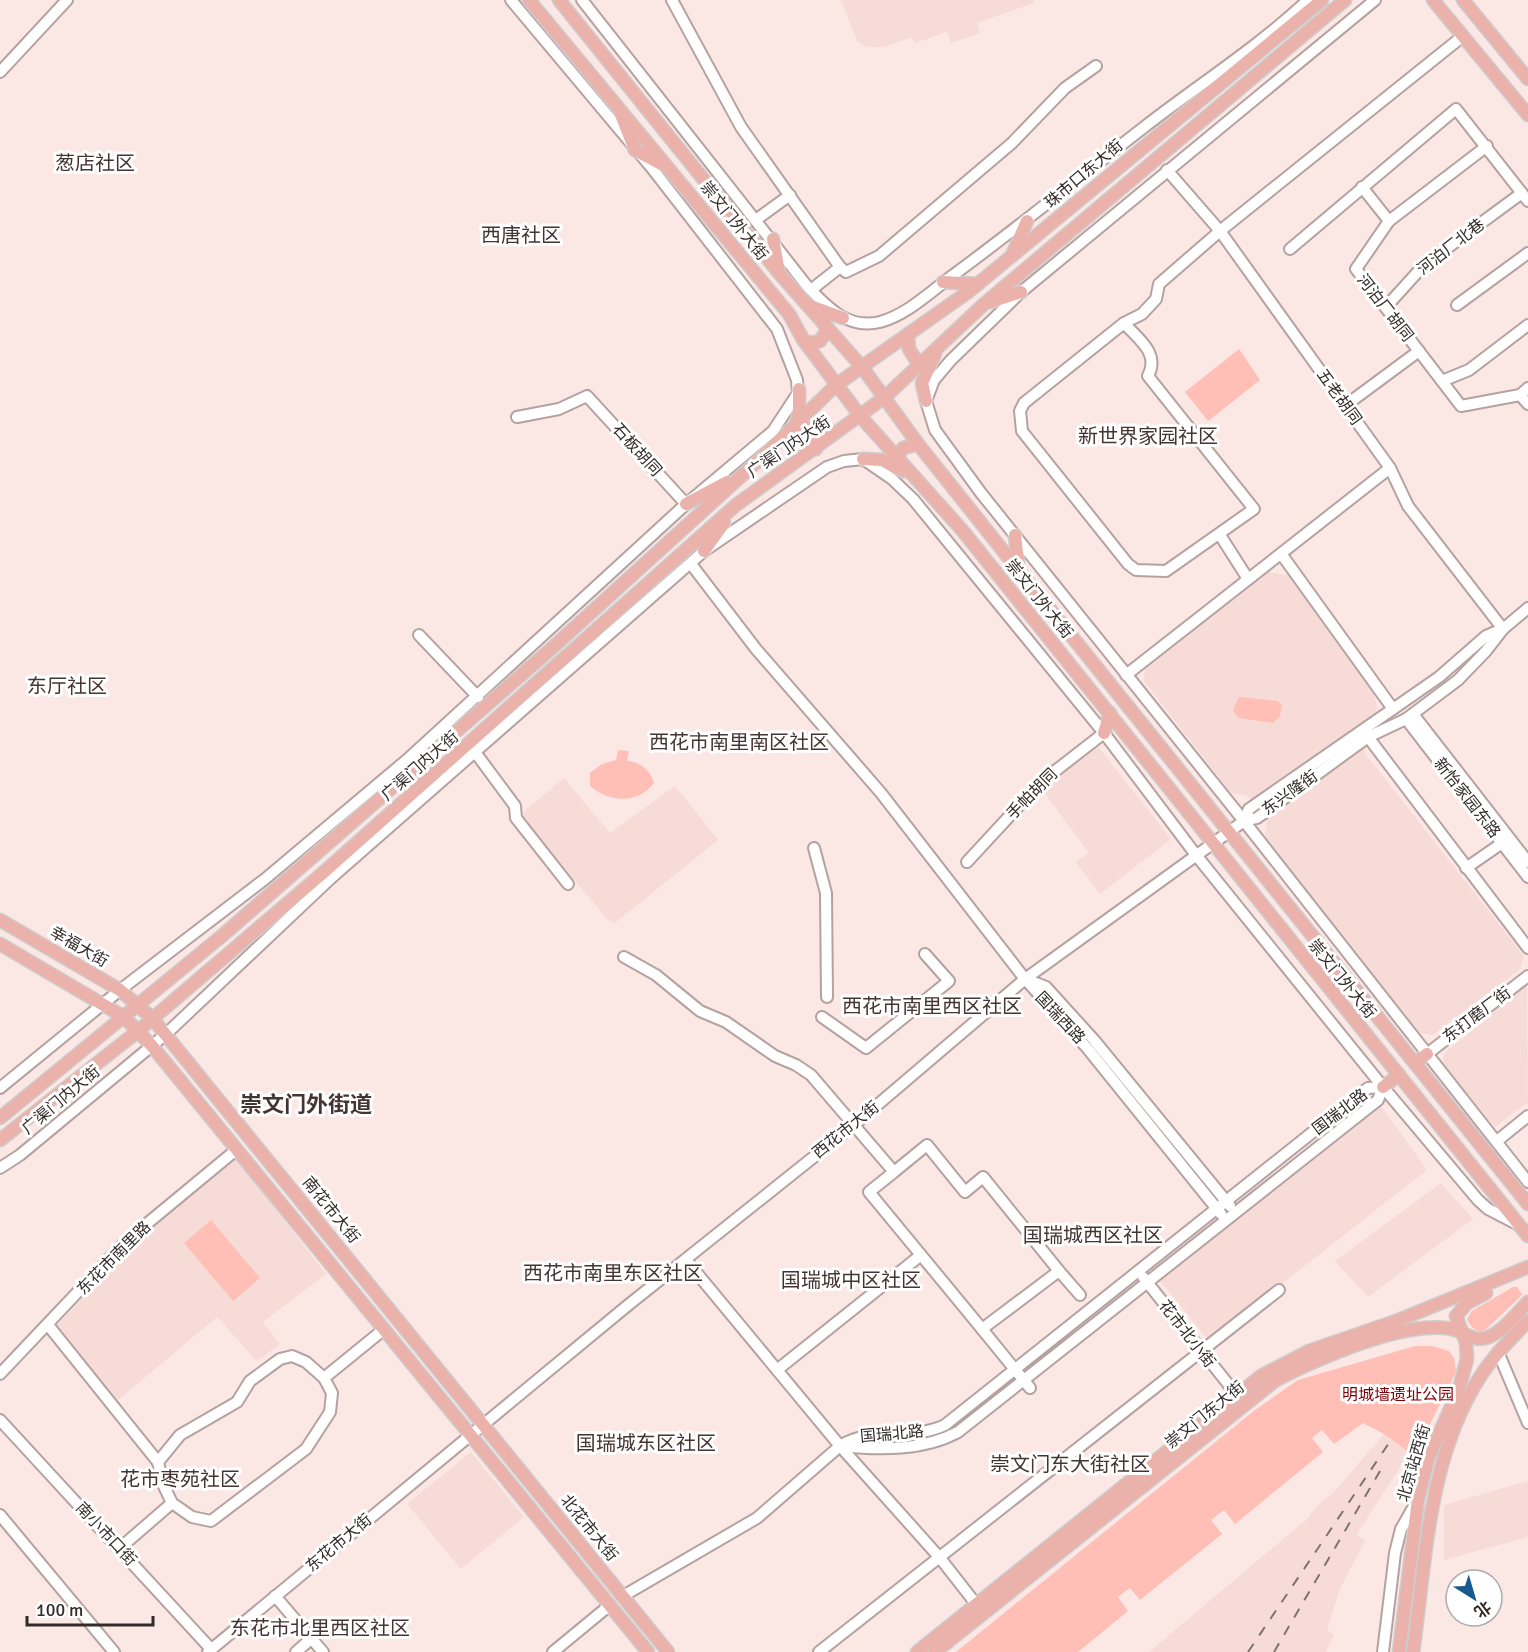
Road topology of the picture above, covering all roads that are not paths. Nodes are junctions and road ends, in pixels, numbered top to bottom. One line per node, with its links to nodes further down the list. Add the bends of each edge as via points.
1 (67, 0): 15 (street)
2 (511, 0): 20 (street, 崇文门外大街)
3 (530, 0): 17 (main road, 崇文门外大街)
4 (559, 0): 35 (main road, 崇文门外大街)
5 (582, 0): 26 (street, 崇文门外大街)
6 (672, 0): 24 (street, via 741,128)
7 (1308, 0): 27 (street, 珠市口东大街, via 1245,54 1142,128)
8 (1322, 0): 33 (main road, 珠市口东大街)
9 (1345, 0): 42 (main road)
10 (1375, 0): 22 (street)
11 (1433, 0): 13 (main road)
12 (1468, 2): 16 (main road)
13 (1463, 36): 18 (main road); 29 (street)
14 (1096, 66): 34 (street, via 1065,88 1012,143 879,256 846,272)
15 (0, 72)
16 (1528, 79)
17 (615, 100): 20 (main road); 21 (main road, 崇文门外大街)
18 (1528, 115)
19 (1487, 146): 23 (street, via 1456,110); 25 (street); 28 (street, 河泊厂胡同)
20 (635, 150): 21 (main road); 56 (street, 崇文门外大街, via 777,329)
21 (670, 168): 49 (main road, 崇文门外大街, via 789,314)
22 (1167, 170): 29 (street, 五老胡同); 39 (street)
23 (1362, 187): 28 (street); 31 (street)
24 (790, 195): 26 (street); 34 (street)
25 (1525, 197): 43 (street, 河泊厂北巷, via 1424,265)
26 (757, 219): 30 (street, 崇文门外大街)
27 (1027, 221): 33 (main road); 36 (street, 珠市口东大街)
28 (1389, 221): 43 (street, 河泊厂胡同, via 1356,269)
29 (1220, 231): 46 (street, via 1159,284 1156,299 1142,314); 61 (street, 五老胡同)
30 (773, 239): 35 (main road); 38 (street, 崇文门外大街)
31 (1290, 249)
32 (1528, 253): 40 (street)
33 (1012, 255): 37 (main road, 珠市口东大街)
34 (840, 267): 38 (street)
35 (779, 273): 41 (main road, 崇文门外大街)
36 (943, 282): 37 (main road); 44 (street, 珠市口东大街, via 900,313 880,322 863,324)
37 (978, 284): 48 (main road, 珠市口东大街)
38 (811, 290): 44 (street, 崇文门外大街)
39 (1021, 292): 42 (main road); 59 (street, via 951,360 934,380)
40 (1457, 304)
41 (808, 305): 44 (main road); 45 (main road, 崇文门外大街)
42 (983, 305): 50 (main road)
43 (1386, 307): 51 (street, 河泊厂胡同)
44 (843, 318)
45 (825, 323): 49 (main road, via 825,335 820,341); 53 (main road, 崇文门外大街)
46 (1124, 324): 75 (street, via 1151,353 1153,366 1148,376 1254,509); 75 (street, via 1024,403 1020,411 1022,431 1136,570 1166,571)
47 (1528, 325): 54 (street, via 1469,370)
48 (908, 337): 52 (main road, via 910,354); 53 (main road, 珠市口东大街)
49 (804, 341): 55 (main road, 崇文门外大街)
50 (938, 347): 52 (main road, 广渠门内大街); 59 (main road, via 922,383)
51 (1419, 351): 54 (street, 河泊厂胡同); 61 (street)
52 (924, 361): 58 (main road, 广渠门内大街)
53 (862, 367): 55 (main road, 广渠门内大街); 58 (main road, 崇文门外大街)
54 (1442, 381): 57 (street, 河泊厂胡同, via 1461,406)
55 (836, 386): 63 (main road, 崇文门外大街); 64 (main road, 广渠门内大街)
56 (799, 389): 64 (main road); 72 (street, 广渠门内大街, via 773,431)
57 (1524, 391): 60 (street)
58 (885, 397): 63 (main road, 广渠门内大街); 65 (main road, 崇文门外大街)
59 (926, 401): 74 (street, 崇文门外大街, via 935,430)
60 (1528, 404)
61 (1346, 405): 69 (street, 五老胡同)
62 (517, 417): 72 (street, 石板胡同, via 559,409 587,396)
63 (861, 417): 66 (main road, 广渠门内大街); 68 (main road, 崇文门外大街)
64 (796, 426): 66 (main road, via 804,426 816,435); 70 (main road, 广渠门内大街)
65 (918, 444): 68 (main road, via 903,448); 79 (main road, 崇文门外大街)
66 (816, 449): 73 (main road, 广渠门内大街, via 779,471)
67 (862, 459): 71 (main road, via 882,460); 76 (street, 广渠门内大街, via 844,461 819,472); 89 (street, 崇文门外大街, via 913,499)
68 (897, 459): 71 (main road, 崇文门外大街)
69 (1390, 468): 77 (street); 82 (street, 五老胡同, via 1408,506)
70 (744, 473): 72 (main road); 113 (main road, 广渠门内大街, via 551,650)
71 (918, 481): 87 (main road, 崇文门外大街, via 946,510)
72 (686, 504): 85 (street, 广渠门内大街)
73 (736, 505): 76 (main road); 116 (main road, 广渠门内大街, via 323,873)
74 (1015, 535): 79 (main road); 84 (street, 崇文门外大街)
75 (1220, 535): 80 (street)
76 (704, 551): 78 (street, 广渠门内大街)
77 (1282, 555): 80 (street); 86 (street)
78 (691, 564): 91 (street, 广渠门内大街); 109 (street, via 756,649 882,793)
79 (1020, 572): 93 (main road, 崇文门外大街)
80 (1248, 579): 84 (street)
81 (1528, 608): 82 (street, 东兴隆街)
82 (1503, 629): 86 (street, 东兴隆街, via 1486,636 1452,668); 88 (street, 东兴隆街, via 1458,680)
83 (419, 636): 85 (street)
84 (1126, 675): 92 (street, 崇文门外大街)
85 (478, 697): 110 (street, 广渠门内大街, via 265,879)
86 (1393, 709): 92 (street, 东兴隆街, via 1249,809)
87 (1110, 713): 89 (main road); 95 (main road, 崇文门外大街)
88 (1409, 717): 90 (street, 东兴隆街); 94 (street, 新怡家园东路)
89 (1104, 733): 97 (street, 崇文门外大街); 98 (street, 手帕胡同, via 1041,782)
90 (1368, 737): 92 (street, 东兴隆街, via 1257,818); 100 (street)
91 (476, 752): 102 (street, via 515,806 516,818); 118 (street, 广渠门内大街, via 330,879)
92 (1244, 820): 93 (street, 西花市大街); 120 (street, 崇文门外大街)
93 (1229, 832): 95 (street, 西花市大街); 121 (main road, 崇文门外大街)
94 (1506, 841): 99 (street, 新怡家园东路); 100 (street); 101 (street, 新怡家园东路)
95 (1213, 843): 97 (street, 西花市大街); 122 (main road, 崇文门外大街)
96 (814, 848): 111 (street, via 826,893)
97 (1196, 855): 109 (street, 西花市大街); 123 (street, 崇文门外大街)
98 (967, 862)
99 (1528, 862)
100 (1466, 868): 105 (street)
101 (1528, 877)
102 (568, 884)
103 (0, 920): 110 (main road, 幸福大街)
104 (0, 944): 112 (main road)
105 (1528, 948)
106 (925, 954): 115 (street, via 949,981 866,1047)
107 (624, 957): 127 (street, via 656,975 700,1011 726,1022 803,1070)
108 (1528, 976): 120 (street, 东打磨厂街)
109 (1025, 979): 127 (street, 西花市大街); 135 (street, 国瑞西路, via 1046,987 1094,1040)
110 (120, 990): 112 (street, 广渠门内大街); 113 (main road, 幸福大街)
111 (827, 997)
112 (104, 1004): 114 (main road); 124 (street, 广渠门内大街)
113 (139, 1005): 114 (main road, 广渠门内大街); 116 (main road, 幸福大街)
114 (124, 1017): 117 (main road); 126 (main road, 广渠门内大街)
115 (822, 1017)
116 (152, 1018): 117 (main road, 广渠门内大街); 118 (main road, 南花市大街)
117 (138, 1030): 119 (main road); 128 (main road, 广渠门内大街)
118 (166, 1034): 119 (street, 广渠门内大街); 164 (main road, 南花市大街)
119 (152, 1046): 130 (main road); 131 (street, 广渠门内大街)
120 (1427, 1054): 121 (main road); 129 (street, 崇文门外大街)
121 (1415, 1063): 134 (main road, 崇文门外大街)
122 (1399, 1075): 123 (main road); 137 (main road, 崇文门外大街)
123 (1383, 1087): 135 (street, 国瑞北路, via 1368,1088); 136 (street, 国瑞北路, via 1378,1100); 137 (street, 崇文门外大街, via 1483,1206)
124 (0, 1089)
125 (1528, 1116): 129 (street)
126 (0, 1118)
127 (855, 1124): 132 (street); 140 (street, 西花市大街)
128 (0, 1140)
129 (1497, 1141): 133 (street, 崇文门外大街)
130 (236, 1150): 150 (street, 东花市南里路, via 126,1241); 152 (main road)
131 (0, 1168)
132 (894, 1172): 139 (street, via 869,1192); 142 (street, via 927,1145 965,1192 983,1177)
133 (1528, 1182)
134 (1528, 1204)
135 (1222, 1205): 136 (street, 国瑞西路); 157 (street, 国瑞北路)
136 (1231, 1216): 145 (street, 国瑞北路)
137 (1517, 1224): 138 (main road, 崇文门外大街)
138 (1528, 1236)
139 (921, 1255): 151 (street); 156 (street)
140 (686, 1260): 156 (street); 164 (street, 西花市大街)
141 (1528, 1267): 144 (main road, 崇文门东大街)
142 (1059, 1270): 147 (street); 151 (street)
143 (1140, 1273): 145 (street, 花市北小街)
144 (1509, 1277): 153 (main road, 崇文门东大街, via 1460,1309 1456,1316); 161 (main road, 崇文门东大街, via 1300,1354)
145 (1147, 1283): 154 (street, 花市北小街); 160 (street, 国瑞北路)
146 (1279, 1290): 154 (street)
147 (1080, 1295)
148 (1528, 1302): 153 (main road, via 1493,1335 1480,1339)
149 (1528, 1321): 155 (main road, 北京站西街)
150 (48, 1325): 158 (street, 东花市南里路); 167 (street)
151 (982, 1329): 157 (street)
152 (383, 1330): 159 (street); 165 (main road)
153 (1461, 1333): 168 (main road, 北京站西街, via 1467,1359 1459,1389 1428,1459); 187 (main road, 崇文门东大街, via 1438,1327 1407,1331 1319,1360 1276,1380)
154 (1201, 1352): 161 (street, 花市北小街); 172 (street)
155 (1498, 1352): 163 (street); 190 (main road, 北京站西街, via 1463,1408 1443,1461)
156 (777, 1370): 166 (street)
157 (1015, 1370): 160 (street); 166 (street, 国瑞北路, via 937,1429 853,1437)
158 (0, 1374)
159 (324, 1378): 167 (street, via 306,1362 292,1356 280,1359 250,1381 237,1402 180,1435); 169 (street, via 332,1393 330,1412 306,1449 210,1521 192,1517)
160 (1027, 1384): 166 (street, 国瑞北路, via 930,1445)
161 (1236, 1394): 175 (main road, 崇文门东大街)
162 (0, 1420): 171 (street, 南小市口街)
163 (1528, 1423)
164 (483, 1425): 165 (street, 东花市大街); 174 (main road, 北花市大街)
165 (470, 1434): 173 (street, 东花市大街); 176 (main road, 北花市大街)
166 (840, 1446): 172 (street); 174 (street, via 758,1518)
167 (158, 1462): 169 (street)
168 (1418, 1498): 188 (street, via 1401,1529 1395,1553); 189 (main road, 北京站西街)
169 (172, 1503): 171 (street)
170 (0, 1515): 179 (street)
171 (120, 1548): 178 (street, 南小市口街)
172 (940, 1558): 175 (street); 185 (street)
173 (275, 1596): 177 (street); 178 (street, 东花市大街)
174 (623, 1596): 184 (main road, 北花市大街)
175 (976, 1604): 186 (main road, 崇文门东大街)
176 (610, 1605): 182 (street); 183 (main road, 北花市大街)
177 (312, 1638): 180 (street); 181 (street)
178 (209, 1650)
179 (114, 1652)
180 (296, 1652)
181 (323, 1652)
182 (553, 1652)
183 (648, 1652)
184 (668, 1652)
185 (819, 1652)
186 (916, 1652)
187 (935, 1652)
188 (1383, 1652)
189 (1399, 1652)
190 (1413, 1652)

